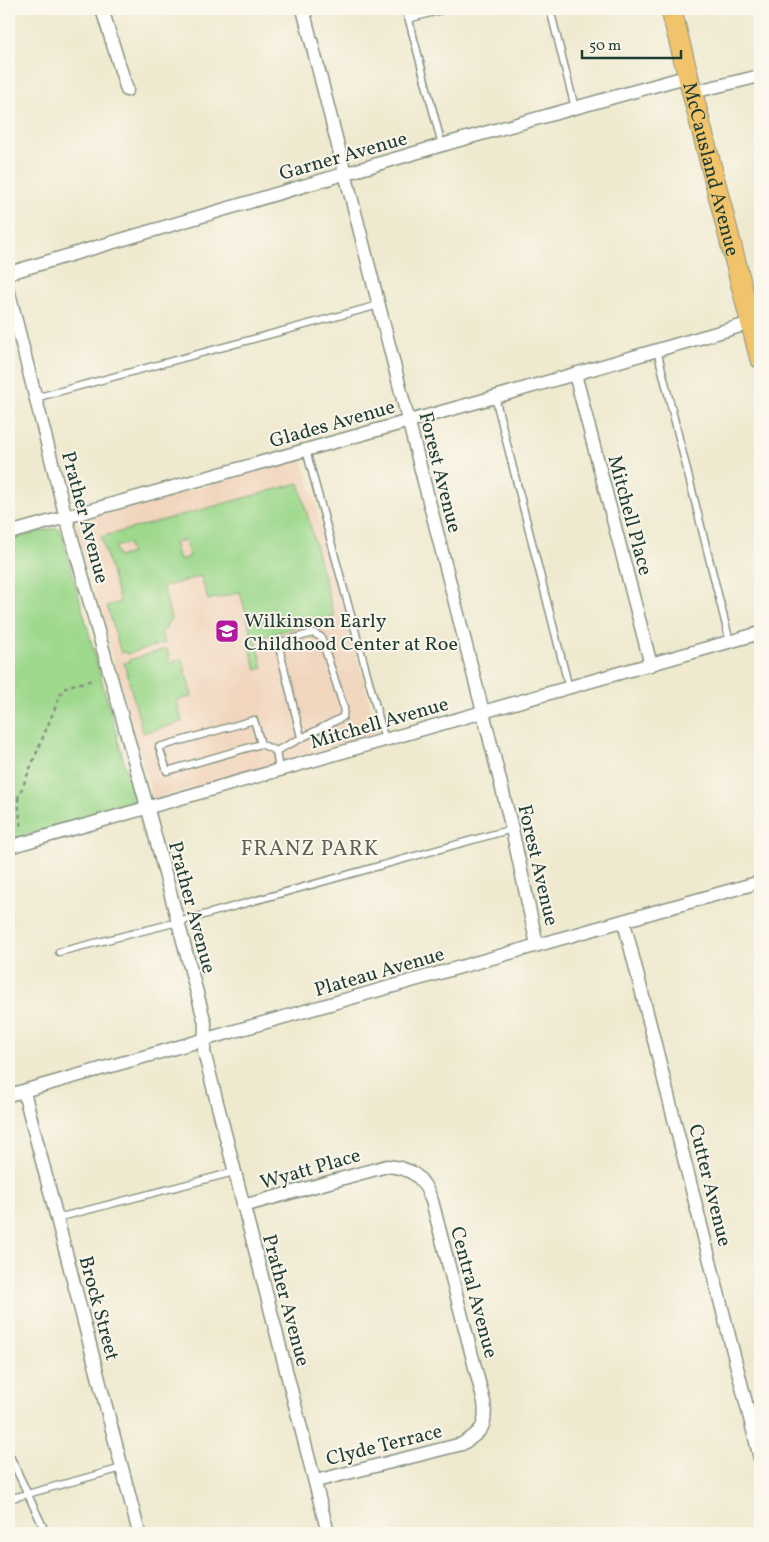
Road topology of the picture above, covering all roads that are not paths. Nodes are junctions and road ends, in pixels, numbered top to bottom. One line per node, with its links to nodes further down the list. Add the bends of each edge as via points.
1 (102, 9): 10 (street)
2 (303, 9): 13 (street, Forest Avenue)
3 (406, 9): 7 (lane)
4 (446, 9): 7 (lane)
5 (550, 9): 11 (lane)
6 (671, 9): 9 (main road, McCausland Avenue)
7 (408, 19): 12 (lane)
8 (760, 76): 9 (street, Garner Avenue)
9 (691, 84): 11 (street, Garner Avenue); 17 (main road, McCausland Avenue)
10 (127, 90)
11 (575, 108): 12 (street, Garner Avenue)
12 (442, 145): 13 (street, Garner Avenue)
13 (346, 174): 14 (street, Garner Avenue); 16 (street, Forest Avenue)
14 (9, 273)
15 (9, 293): 22 (street, Prather Avenue)
16 (379, 305): 22 (lane); 23 (street, Forest Avenue)
17 (751, 323): 18 (street, Glades Avenue); 19 (main road, McCausland Avenue)
18 (656, 350): 20 (street, Glades Avenue); 28 (lane)
19 (760, 358)
20 (575, 374): 21 (street, Glades Avenue); 29 (street, Mitchell Place)
21 (495, 397): 23 (street, Glades Avenue); 30 (lane)
22 (36, 398): 25 (street, Prather Avenue)
23 (409, 421): 24 (street, Glades Avenue); 31 (street, Forest Avenue)
24 (306, 450): 25 (street, Glades Avenue); 33 (lane)
25 (66, 517): 26 (street, Glades Avenue); 37 (street, Prather Avenue)
26 (9, 533)
27 (760, 633): 28 (street, Mitchell Avenue)
28 (730, 642): 29 (street, Mitchell Avenue)
29 (651, 665): 30 (street, Mitchell Avenue)
30 (569, 688): 31 (street, Mitchell Avenue)
31 (482, 711): 33 (street, Mitchell Avenue); 38 (street, Forest Avenue)
32 (301, 737): 32 (lane, via 342,717 344,708 321,637 313,633 281,642 279,647); 35 (lane)
33 (385, 740): 36 (street, Mitchell Avenue)
34 (262, 744): 34 (lane, via 167,771 159,747 254,720); 35 (lane)
35 (276, 751): 36 (lane)
36 (279, 770): 37 (street, Mitchell Avenue)
37 (147, 807): 39 (street, Mitchell Avenue); 41 (street, Prather Avenue)
38 (512, 829): 41 (lane); 43 (street, Forest Avenue)
39 (9, 847)
40 (760, 882): 42 (street, Plateau Avenue)
41 (178, 922): 44 (lane); 45 (street, Prather Avenue, via 205,1023)
42 (624, 922): 43 (street, Plateau Avenue); 54 (street, Cutter Avenue)
43 (537, 945): 45 (street, Plateau Avenue)
44 (59, 952)
45 (204, 1040): 46 (street, Plateau Avenue); 49 (street, Prather Avenue, via 204,1052)
46 (24, 1092): 47 (street, Plateau Avenue); 51 (street, Brock Street)
47 (9, 1095)
48 (387, 1166): 50 (street, Wyatt Place); 52 (street, Central Avenue, via 412,1172 422,1180 432,1201 486,1415 484,1426)
49 (234, 1172): 50 (street, Prather Avenue); 51 (lane)
50 (243, 1206): 56 (street, Prather Avenue)
51 (57, 1218): 55 (street, Brock Street)
52 (462, 1444): 56 (street, Clyde Terrace)
53 (9, 1454): 57 (lane)
54 (760, 1458)
55 (122, 1468): 57 (lane); 60 (street, Brock Street)
56 (316, 1482): 61 (street, Prather Avenue)
57 (27, 1494): 58 (lane); 59 (lane)
58 (9, 1499)
59 (46, 1533)
60 (139, 1533)
61 (328, 1533)

